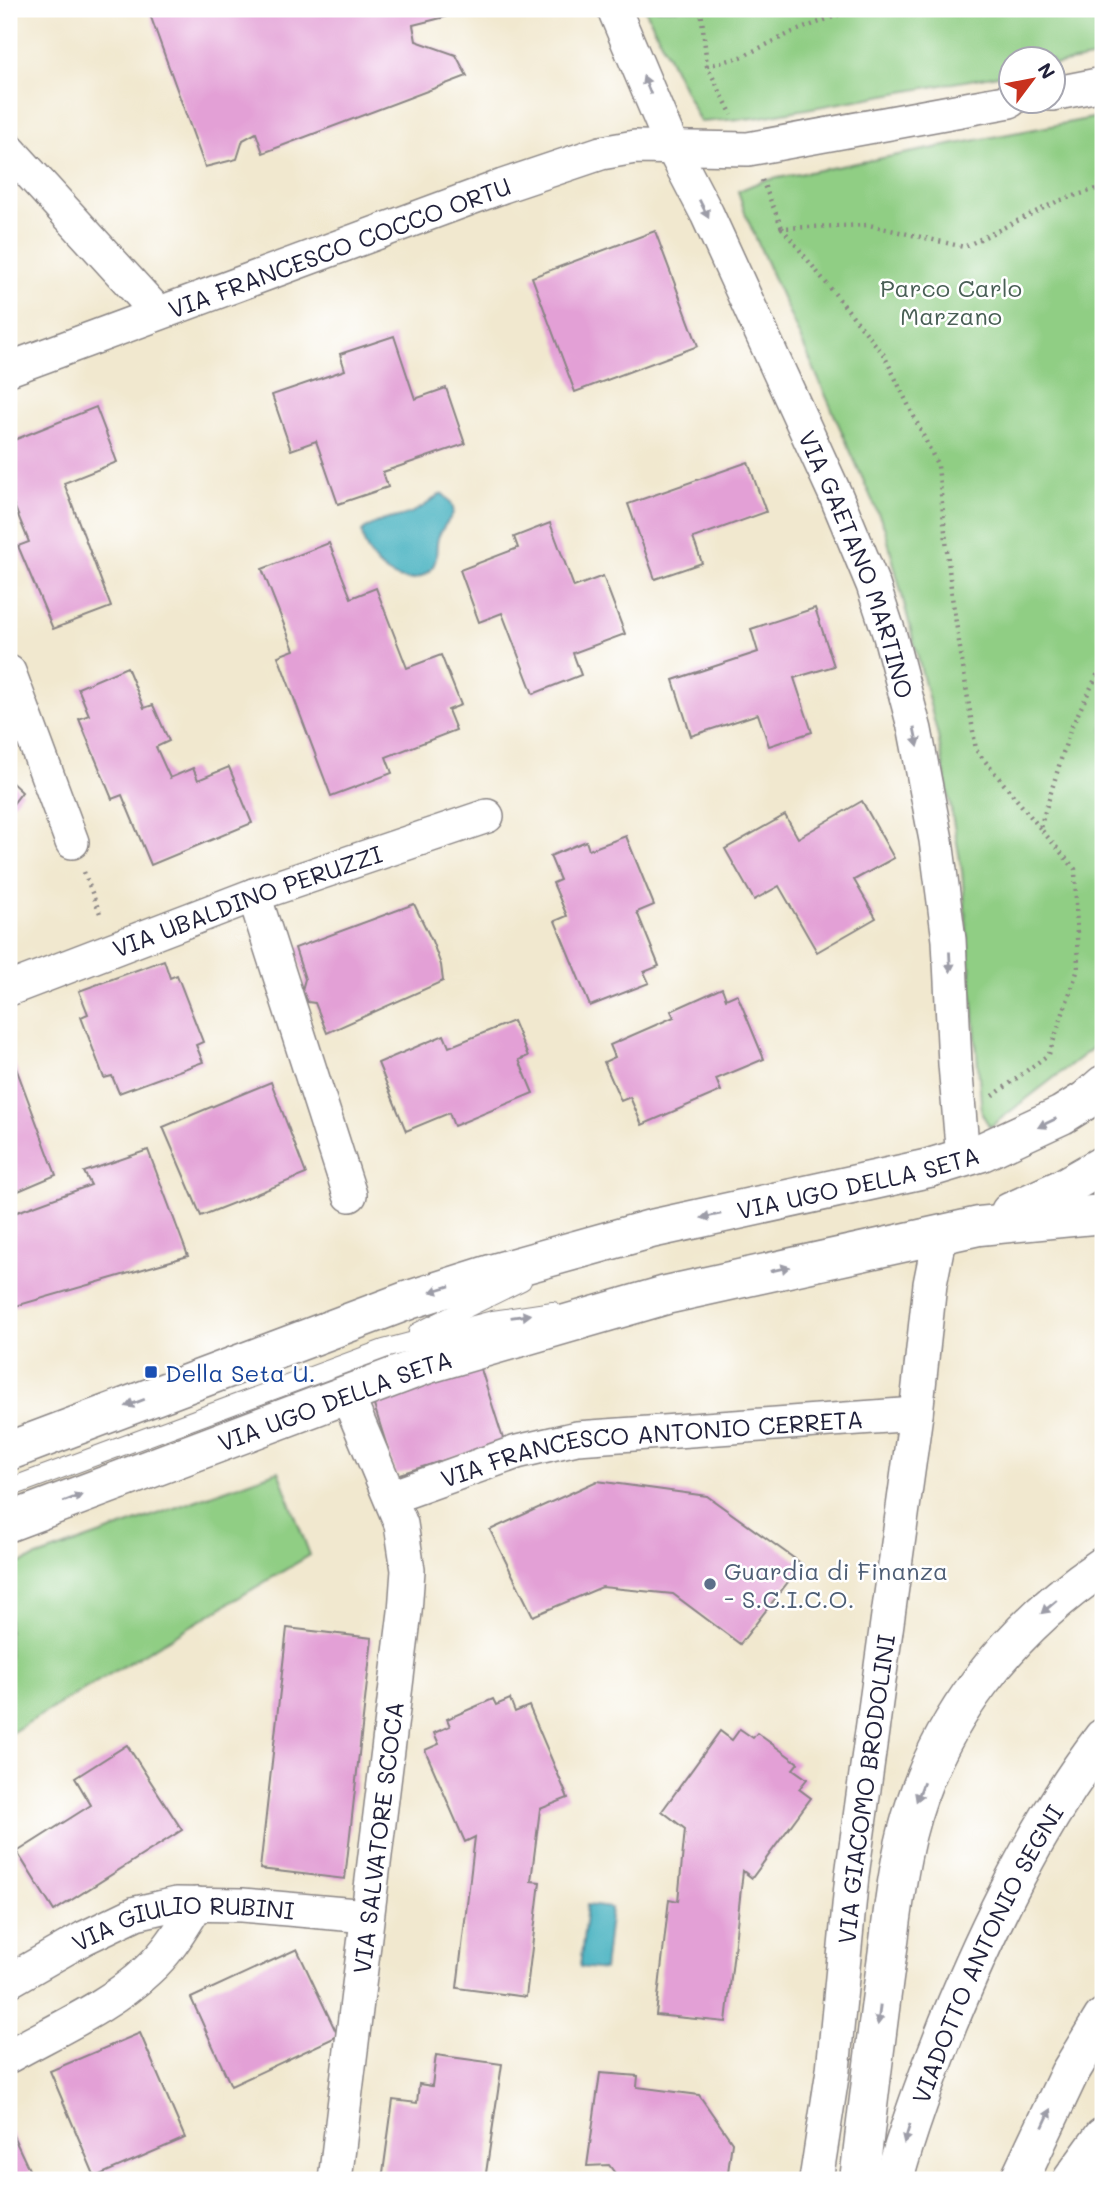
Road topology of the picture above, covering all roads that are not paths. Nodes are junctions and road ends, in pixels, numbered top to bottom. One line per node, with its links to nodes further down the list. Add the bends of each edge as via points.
1 (614, 9): 5 (street, VIA GAETANO MARTINO, one-way to 1)
2 (1103, 84): 3 (street)
3 (1066, 91)
4 (996, 104): 5 (street, VIA FRANCESCO COCCO ORTU, via 748,149)
5 (673, 149): 7 (street, VIA FRANCESCO COCCO ORTU, via 617,149 570,163); 15 (street, VIA GAETANO MARTINO, one-way to 15, via 836,496 890,636 915,730 938,853 950,940)
6 (9, 150): 7 (street)
7 (158, 313): 8 (street, VIA FRANCESCO COCCO ORTU)
8 (9, 369)
9 (10, 679): 11 (street)
10 (487, 816): 12 (street, VIA UBALDINO PERUZZI)
11 (72, 842)
12 (254, 895): 13 (street, VIA UBALDINO PERUZZI); 17 (street)
13 (9, 989)
14 (1103, 1085): 15 (street, VIA UGO DELLA SETA, one-way to 15, via 1055,1119)
15 (962, 1158): 21 (street, VIA UGO DELLA SETA, one-way to 21)
16 (1103, 1165): 19 (street)
17 (350, 1195)
18 (1103, 1214): 19 (street)
19 (979, 1226): 20 (street, VIA UGO DELLA SETA)
20 (940, 1234): 22 (street, VIA UGO DELLA SETA, one-way to 20); 25 (street, VIA GIACOMO BRODOLINI)
21 (600, 1244): 23 (lane, VIA UGO DELLA SETA); 26 (street, VIA UGO DELLA SETA, one-way to 26, via 432,1292)
22 (666, 1295): 23 (lane, VIA UGO DELLA SETA, one-way to 22, via 493,1320); 24 (street, VIA UGO DELLA SETA, via 428,1364)
23 (384, 1349): 27 (lane, VIA UGO DELLA SETA)
24 (347, 1395): 28 (street, VIA SALVATORE SCOCA); 29 (street, VIA UGO DELLA SETA, one-way to 24)
25 (916, 1414): 28 (street, VIA FRANCESCO ANTONIO CERRETA, via 577,1438 517,1452); 39 (street, VIA GIACOMO BRODOLINI, via 852,1875 833,2070)
26 (9, 1451)
27 (9, 1488)
28 (391, 1497): 33 (street, VIA SALVATORE SCOCA, via 401,1524 408,1570)
29 (9, 1522)
30 (1103, 1566): 40 (street, one-way to 40, via 1049,1607 1002,1653 961,1708 925,1779 907,1832 897,1885)
31 (1101, 1742): 41 (street, VIADOTTO ANTONIO SEGNI, one-way to 41, via 1033,1846 975,1958 915,2109)
32 (197, 1904): 33 (street, VIA GIULIO RUBINI); 34 (street, VIA GIULIO RUBINI, via 136,1913); 36 (street, via 174,1941 122,1992)
33 (367, 1916): 38 (street, VIA SALVATORE SCOCA)
34 (9, 1981)
35 (1103, 2018): 42 (street, one-way to 35, via 1059,2093)
36 (9, 2056)
37 (1103, 2137): 43 (street)
38 (335, 2180)
39 (816, 2180)
40 (859, 2180)
41 (894, 2180)
42 (1019, 2180)
43 (1072, 2180)

